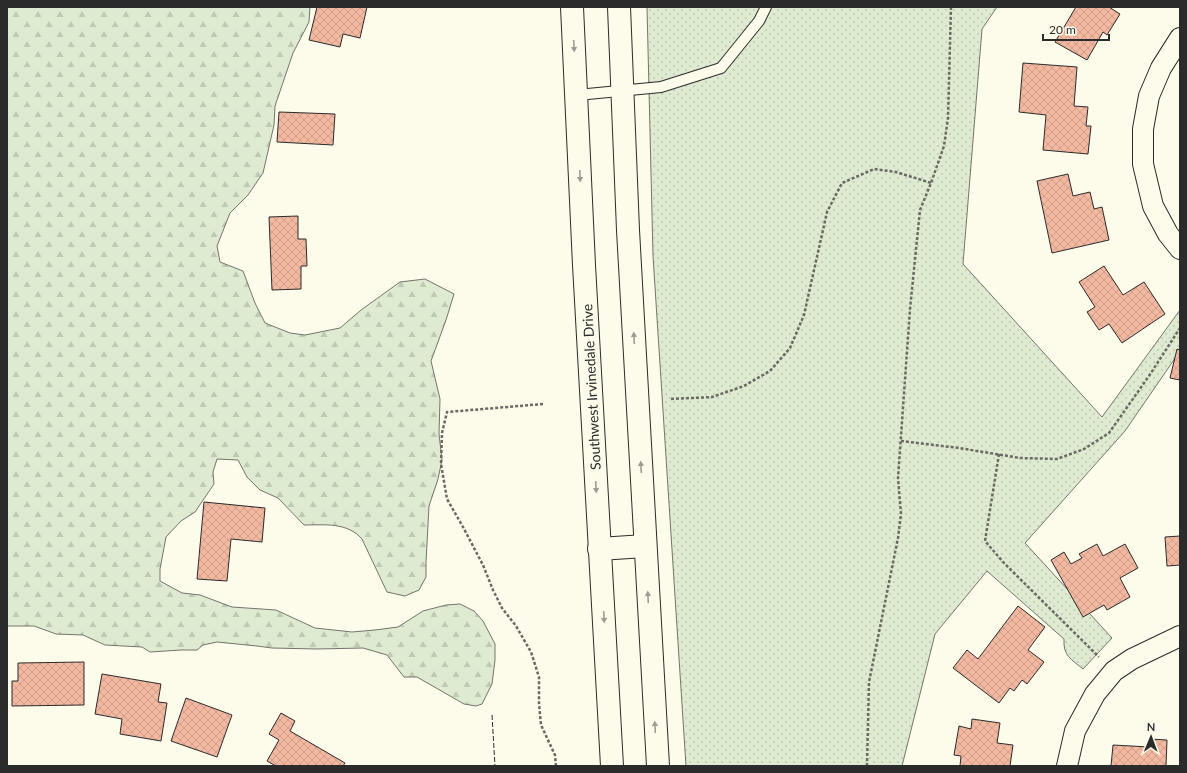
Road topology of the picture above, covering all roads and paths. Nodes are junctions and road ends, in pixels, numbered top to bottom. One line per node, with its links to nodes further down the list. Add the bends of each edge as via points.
1 (572, 7): 7 (main road, Southwest Irvinedale Drive, one-way to 7)
2 (619, 7): 6 (main road)
3 (766, 7): 6 (lane, via 759,21 721,68 661,87)
4 (951, 7): 8 (path, via 948,118 944,146)
5 (1180, 38): 9 (street, via 1161,68 1149,96 1143,129 1143,164 1153,206 1168,234)
6 (623, 90): 7 (lane); 15 (main road, one-way to 6)
7 (577, 95): 16 (main road, Southwest Irvinedale Drive, one-way to 16)
8 (931, 183): 11 (path, via 896,172 874,169 842,183 827,212 804,316 790,348 770,371 744,386 712,397); 13 (path, via 920,210)
9 (1180, 249)
10 (1180, 328): 14 (path, via 1150,376 1109,433 1084,449 1057,459 1020,458)
11 (671, 399)
12 (543, 404): 19 (path, via 447,412 442,433 441,464 447,499 464,527 502,608 531,652 539,677 541,725 555,755)
13 (901, 441): 14 (path); 22 (path, via 898,478 901,514 869,682)
14 (999, 454): 18 (path, via 985,541 1004,563)
15 (645, 546): 16 (main road); 21 (main road, one-way to 15)
16 (599, 548): 20 (main road, Southwest Irvinedale Drive, one-way to 20)
17 (1180, 636): 18 (street, via 1132,659)
18 (1114, 671): 23 (street, via 1095,694 1075,731)
19 (556, 766)
20 (612, 766)
21 (658, 766)
22 (867, 766)
23 (1067, 766)

